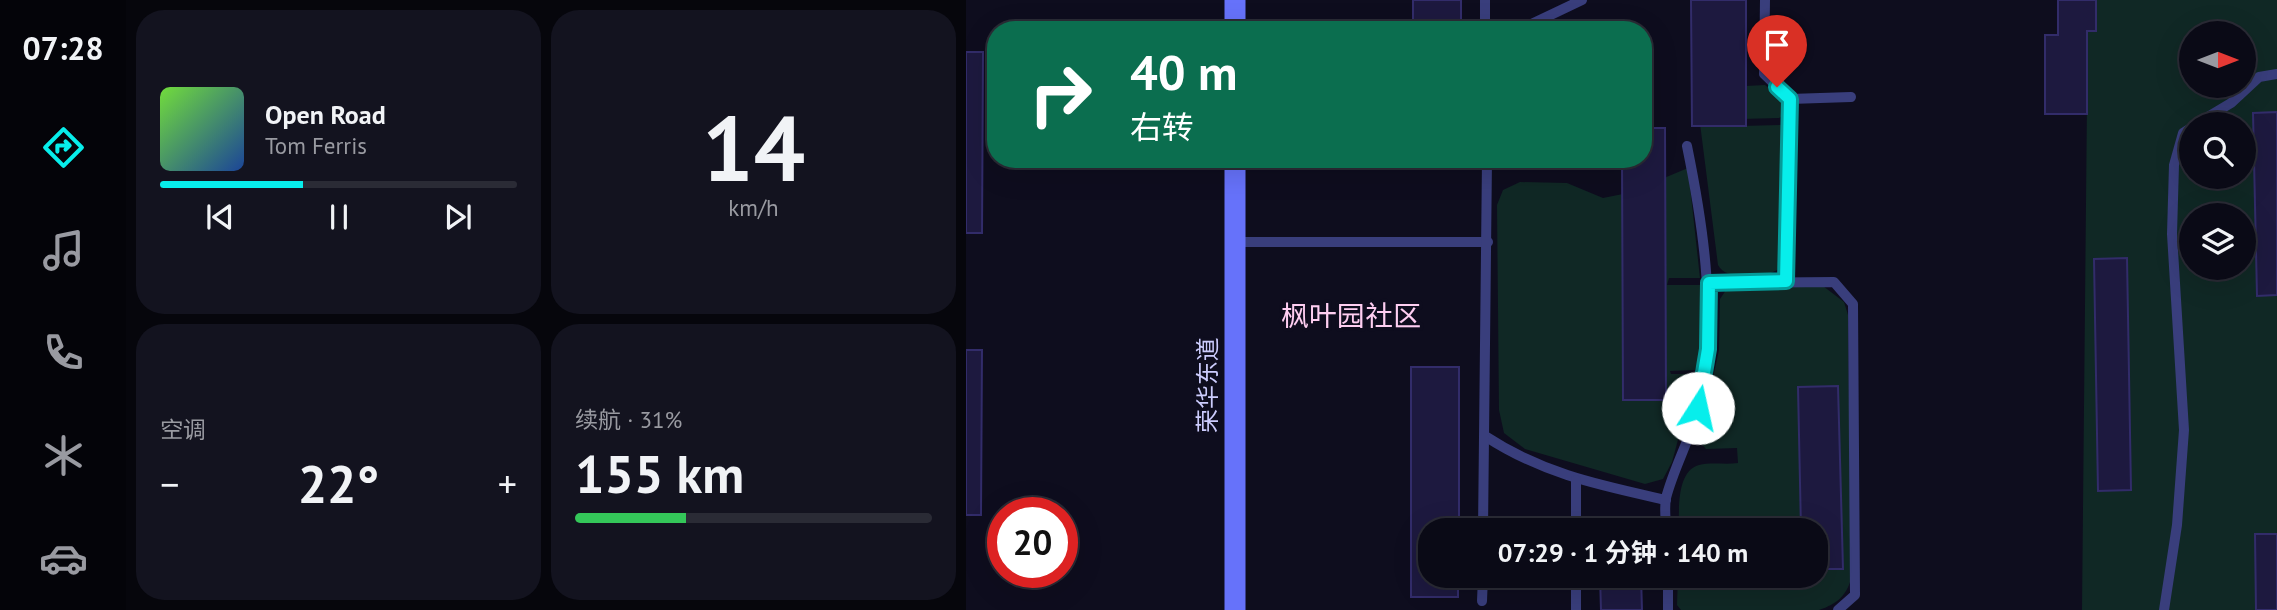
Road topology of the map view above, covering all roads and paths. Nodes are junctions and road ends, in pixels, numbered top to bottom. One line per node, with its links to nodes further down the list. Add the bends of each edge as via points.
1 (1235, 0): 5 (street)
2 (1485, 0): 6 (lane)
3 (1582, 0): 7 (lane)
4 (1765, 0): 10 (lane, via 1764,74)
5 (1235, 21)
6 (1485, 21)
7 (1538, 21)
8 (2277, 74): 11 (lane, via 2259,77)
9 (1851, 97): 10 (lane)
10 (1790, 99): 18 (lane)
11 (2216, 112)
12 (1687, 146): 19 (lane)
13 (2179, 147): 34 (lane, via 2174,165 2172,234 2184,430 2177,525)
14 (1235, 168): 16 (street, 荣华东道)
15 (1487, 168): 17 (lane)
16 (1235, 242): 17 (lane); 30 (street, 荣华东道)
17 (1488, 242): 20 (lane)
18 (1786, 281): 19 (lane); 33 (lane, via 1835,282 1853,304 1855,596)
19 (1709, 283): 22 (lane, via 1708,349 1698,408)
20 (1485, 436): 21 (lane, via 1519,458); 23 (lane)
21 (1576, 480): 22 (lane); 24 (lane)
22 (1666, 500): 25 (lane)
23 (1483, 518)
24 (1576, 518)
25 (1667, 518)
26 (1483, 588): 29 (lane)
27 (1576, 588): 31 (lane)
28 (1668, 588): 32 (lane)
29 (1482, 601)
30 (1235, 610)
31 (1576, 610)
32 (1668, 610)
33 (1838, 610)
34 (2164, 610)

